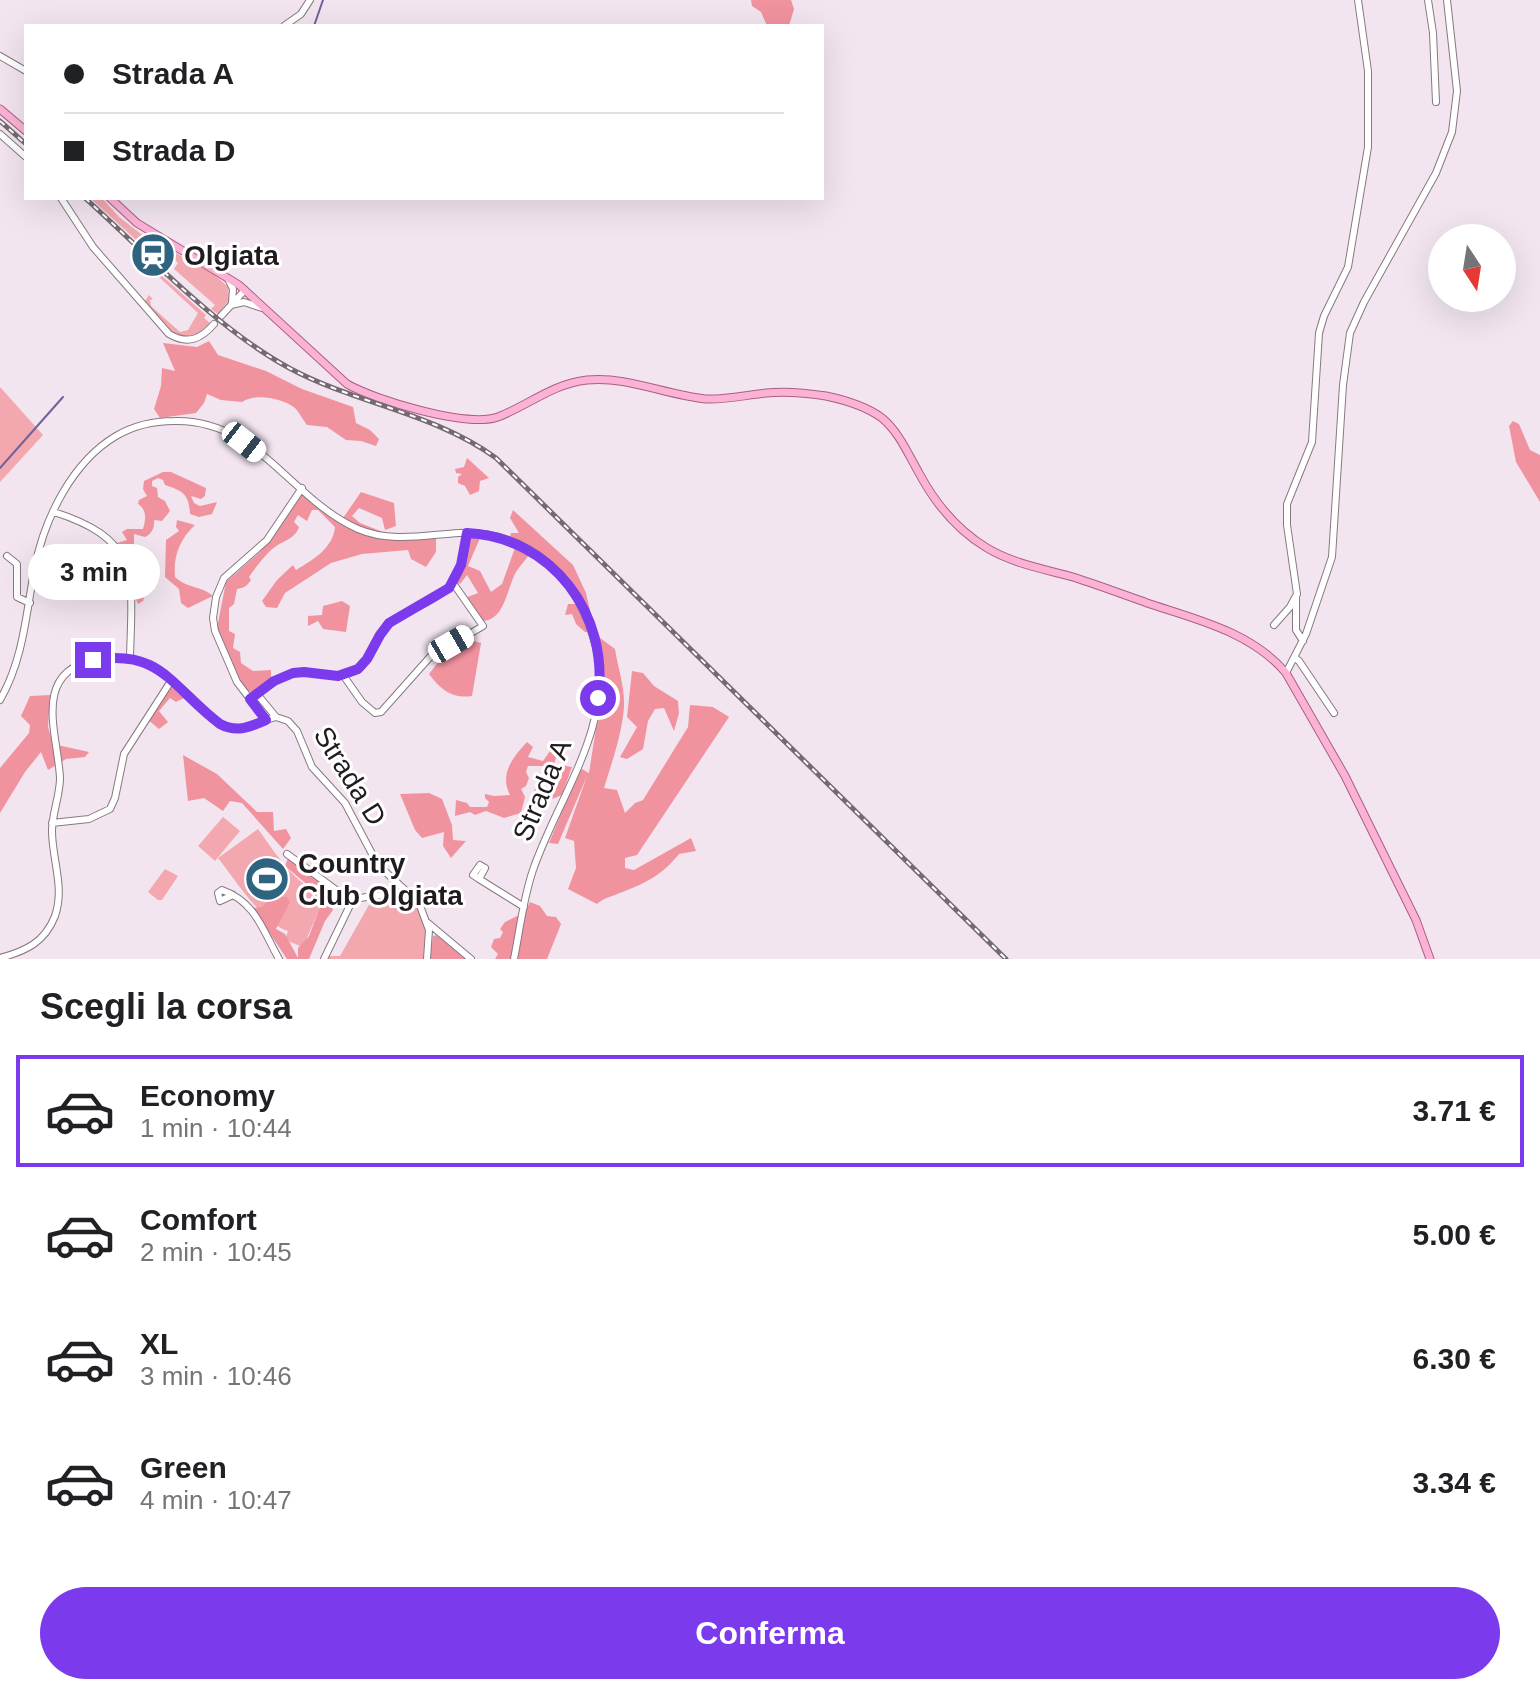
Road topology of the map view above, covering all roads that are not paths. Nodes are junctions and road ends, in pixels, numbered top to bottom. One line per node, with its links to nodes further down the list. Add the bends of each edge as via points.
1 (310, 0): 5 (street)
2 (1358, 0): 26 (street, via 1368,71 1369,139 1348,267 1319,333 1312,442 1287,504)
3 (1428, 0): 8 (street)
4 (1447, 0): 31 (street, via 1457,96 1452,132 1436,173 1350,333 1332,557)
5 (287, 24)
6 (0, 56): 7 (street)
7 (24, 70)
8 (1436, 102)
9 (0, 109): 10 (main road)
10 (24, 129)
11 (0, 134): 12 (street)
12 (24, 155)
13 (62, 200): 20 (street, via 93,247 169,334 191,340)
14 (112, 200): 15 (main road, via 137,223)
15 (226, 275): 16 (main road); 17 (street, via 233,289)
16 (245, 290): 17 (street); 18 (main road)
17 (231, 305): 18 (street, via 244,302); 19 (street)
18 (264, 309): 34 (main road, via 355,389 456,419 495,418 544,392 591,380 708,399 776,392 849,402 888,424 940,506 989,549 1226,632 1256,646)
19 (221, 316)
20 (214, 324)
21 (302, 488): 22 (street, Strada A, via 225,429 192,421 158,422 123,432 103,445 69,483); 23 (street, Strada A, via 343,521 372,534 404,538); 38 (street, via 267,540 224,578 216,597 215,631 237,682)
22 (54, 512): 27 (street, Strada A, via 37,559); 29 (street, via 96,529 121,552 131,581)
23 (467, 533): 25 (street); 48 (street, Strada A, via 519,544 561,574 582,609 598,657 593,724 533,869)
24 (7, 556): 27 (street, via 17,564 17,597)
25 (453, 583): 35 (street, via 389,623 362,666); 35 (street, via 483,626 430,657 381,712 363,703)
26 (1297, 594): 28 (street); 31 (street, via 1296,630)
27 (30, 603): 37 (street, Strada A, via 22,643)
28 (1274, 625)
29 (131, 626): 30 (street); 32 (street)
30 (125, 632)
31 (1303, 641): 33 (street)
32 (130, 657): 36 (street, Strada D, via 151,664); 42 (street, via 83,663 58,686 51,707 60,780)
33 (1295, 658): 34 (street); 39 (street)
34 (1286, 673): 56 (main road, via 1345,776)
35 (343, 675): 38 (street, via 293,673)
36 (171, 681): 41 (street, Strada D, via 226,727 242,729); 42 (street, via 124,754 110,809 89,819)
37 (1, 694)
38 (253, 696): 40 (street); 41 (street)
39 (1334, 713)
40 (276, 717): 41 (street, Strada D); 45 (street, Strada D, via 294,727 312,767 345,803 378,865)
41 (266, 720)
42 (52, 823): 50 (street, via 59,895 54,918 35,944)
43 (287, 854): 47 (street)
44 (479, 879): 48 (street)
45 (409, 891): 47 (street); 49 (street, Strada D)
46 (233, 895): 51 (street, via 260,919)
47 (353, 899): 52 (street)
48 (524, 907): 55 (street, Strada A)
49 (428, 923): 53 (street); 54 (street, Strada D)
50 (0, 958)
51 (279, 959)
52 (324, 959)
53 (427, 959)
54 (471, 959)
55 (514, 959)
56 (1430, 959)

